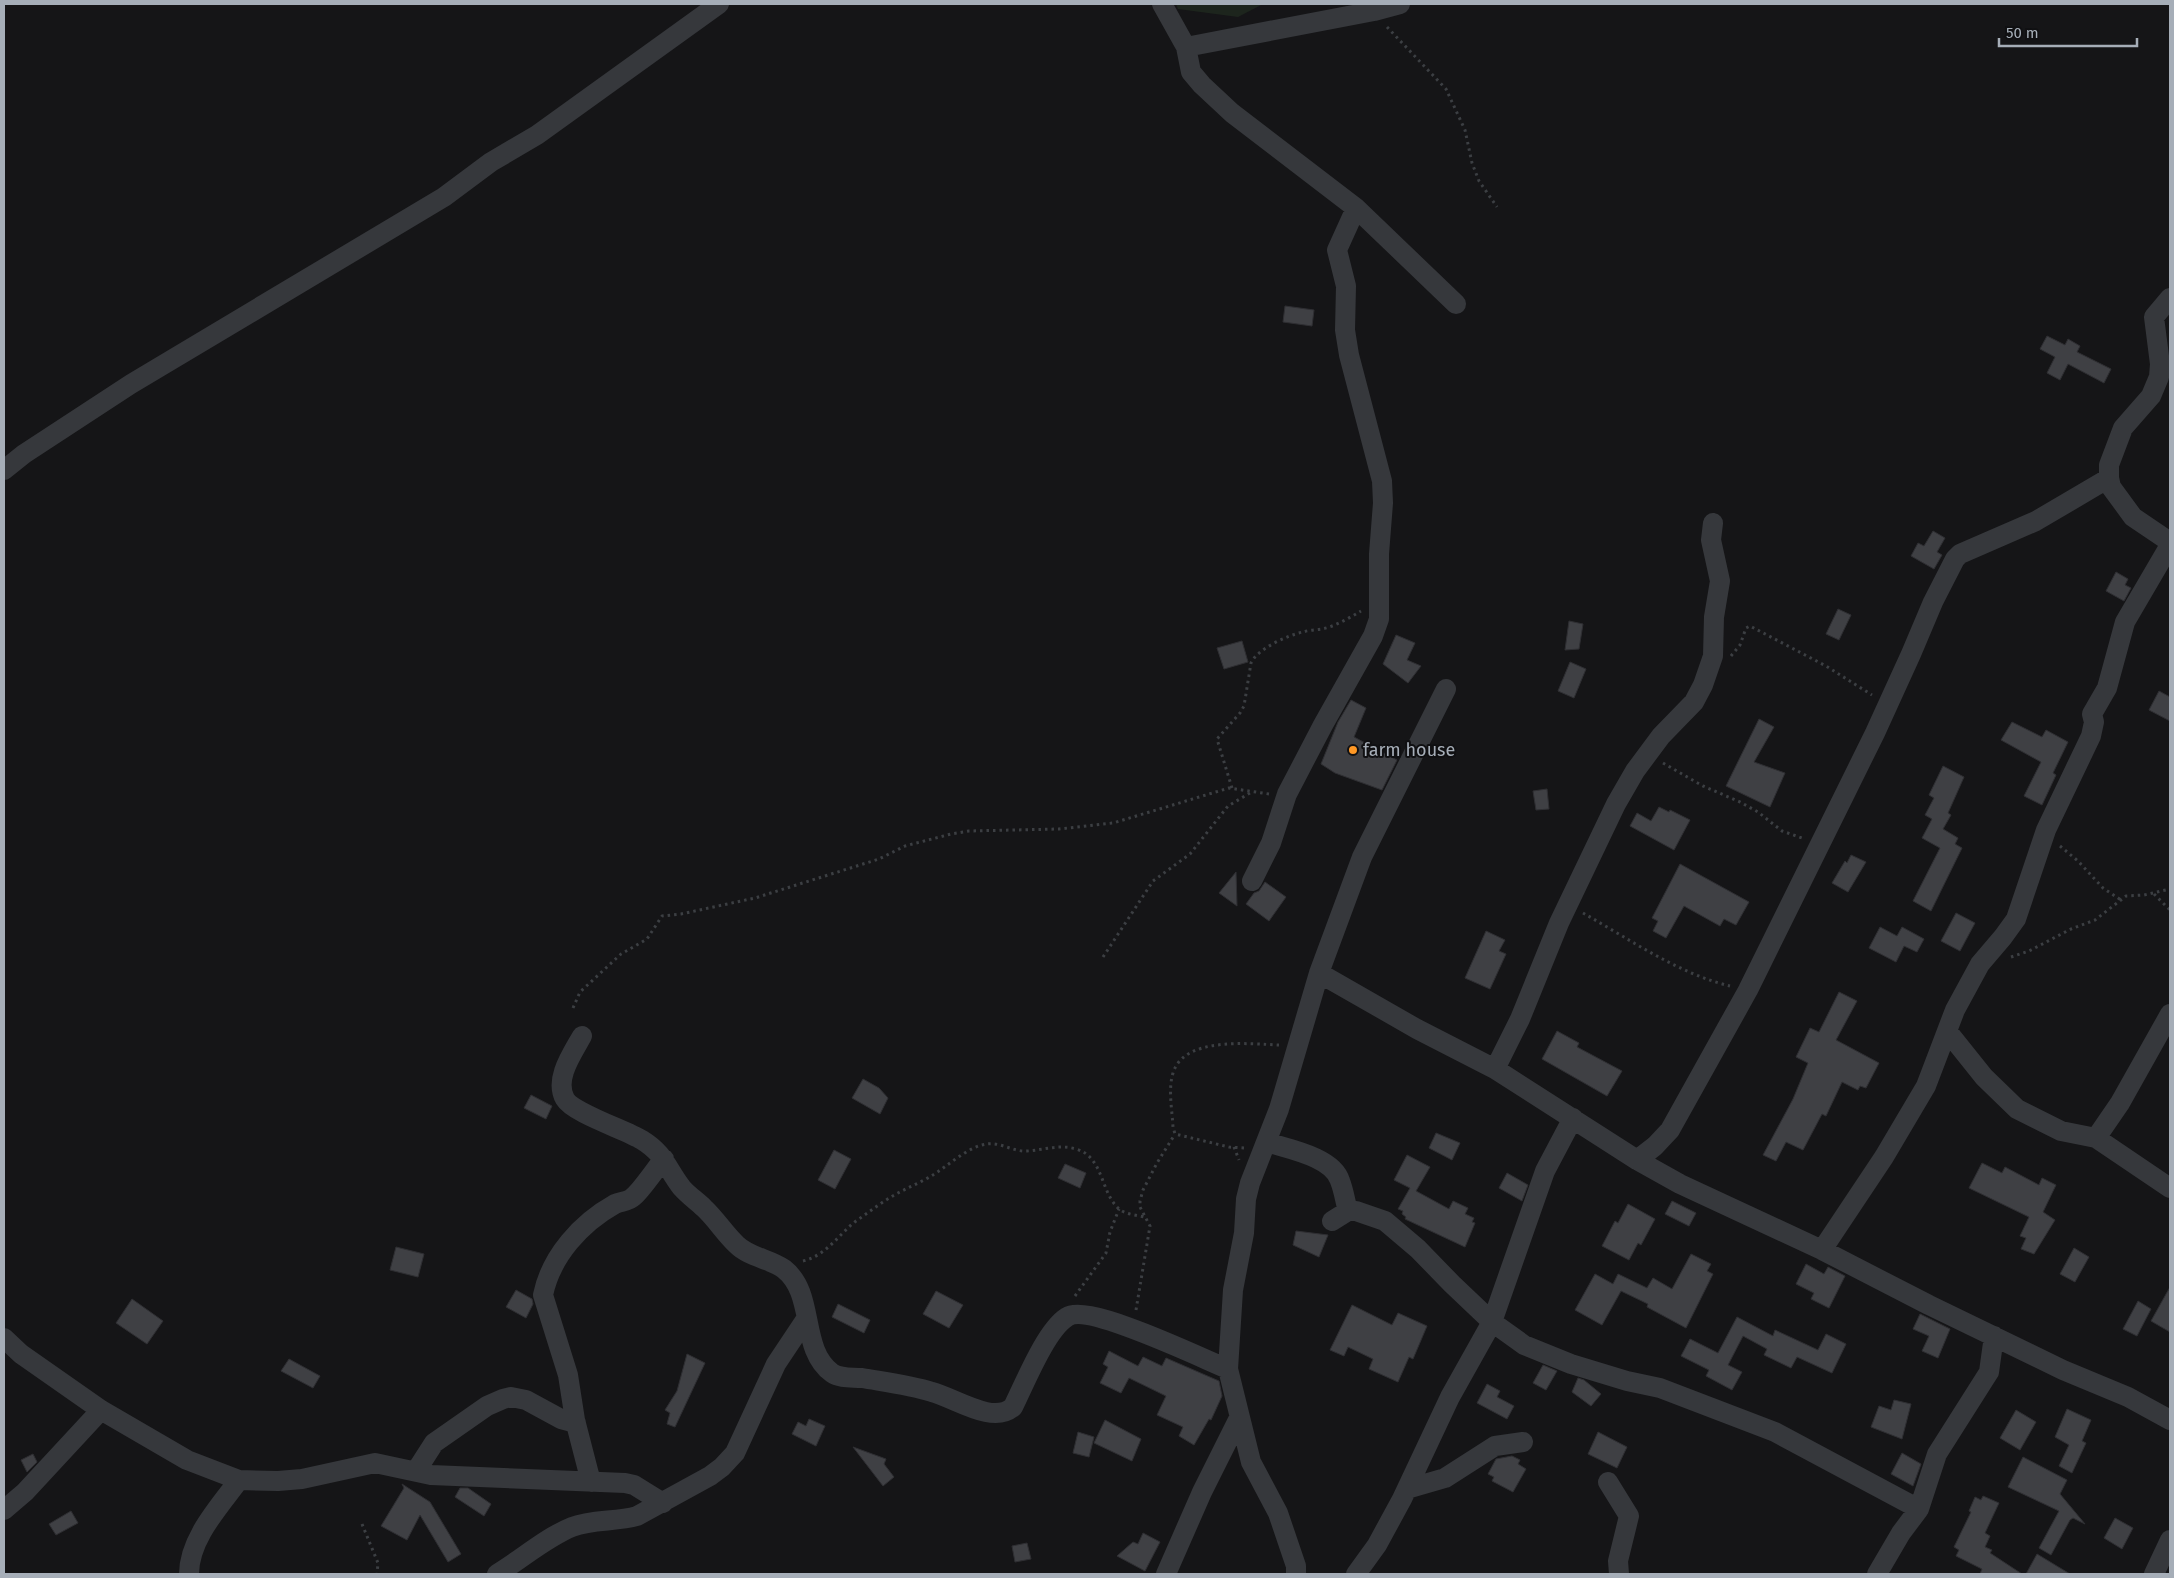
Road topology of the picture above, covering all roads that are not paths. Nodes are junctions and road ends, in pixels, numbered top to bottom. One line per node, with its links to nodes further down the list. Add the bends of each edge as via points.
1 (719, 4): 8 (street, via 537,135 491,162 444,197 132,384)
2 (1162, 4): 4 (street)
3 (1400, 4): 4 (street)
4 (1186, 47): 5 (street, via 1191,72 1214,96)
5 (1356, 208): 7 (street); 13 (street, via 1337,250 1347,293 1345,330 1349,355 1382,480 1379,619 1373,636 1287,794 1271,843)
6 (2170, 298): 9 (street, via 2154,317 2160,364 2158,377 2151,396 2123,428 2109,465)
7 (1456, 304)
8 (4, 470)
9 (2109, 478): 11 (street, via 2111,487 2133,517); 23 (street, via 2036,521 1957,556 1932,602 1888,705 1748,990 1670,1130)
10 (1713, 523): 18 (street, via 1711,540 1720,581 1714,616 1713,656 1703,685 1694,702 1647,754 1616,804)
11 (2170, 543): 16 (street, via 2125,622 2107,688 2092,714 2094,722 2090,736 2046,830 2016,919 1980,964 1955,1010)
12 (1446, 689): 14 (street, via 1362,856)
13 (1252, 881)
14 (1319, 973): 18 (street, via 1417,1029); 21 (street, via 1279,1109)
15 (2170, 1014): 20 (street, via 2120,1103)
16 (1948, 1032): 20 (street, via 1984,1077 2017,1109 2061,1131); 25 (street, via 1926,1086 1884,1157)
17 (582, 1036): 22 (street, via 566,1065 562,1087 567,1102 642,1140)
18 (1496, 1069): 19 (street)
19 (1573, 1118): 23 (street); 27 (street, via 1546,1172)
20 (2096, 1138): 24 (street)
21 (1265, 1144): 27 (street, via 1316,1158 1329,1165 1340,1180 1340,1216 1365,1212 1390,1224); 30 (street, via 1246,1199 1244,1233 1232,1290)
22 (664, 1159): 26 (street, via 689,1196 740,1247 783,1269 796,1285); 34 (street, via 634,1196 587,1222 569,1241 545,1283 543,1295 568,1375)
23 (1637, 1160): 25 (street, via 1680,1184)
24 (2170, 1188)
25 (1822, 1250): 28 (street)
26 (806, 1319): 30 (street, via 818,1356 835,1375 932,1392 992,1414 1003,1414 1013,1407 1052,1332 1069,1315 1086,1314 1133,1329); 41 (street, via 776,1364 735,1453 710,1476)
27 (1492, 1322): 40 (street, via 1450,1397); 42 (street, via 1524,1344 1571,1364 1660,1388 1775,1432)
28 (1994, 1336): 33 (street, via 2128,1397); 42 (street, via 1989,1372 1937,1454)
29 (4, 1338): 31 (street, via 21,1354)
30 (1228, 1369): 32 (street)
31 (101, 1410): 37 (street, via 188,1460); 43 (street, via 25,1492)
32 (1239, 1418): 47 (street); 48 (street, via 1251,1462 1285,1531)
33 (2170, 1420)
34 (576, 1423): 36 (street, via 561,1419 526,1400 503,1399 487,1406 434,1443); 38 (street)
35 (1523, 1442): 40 (street, via 1495,1446 1445,1478)
36 (416, 1471): 37 (street, via 375,1463 302,1479); 38 (street, via 430,1475)
37 (239, 1480): 45 (street, via 207,1524 192,1554)
38 (592, 1482): 41 (street, via 634,1485)
39 (1608, 1482): 50 (street, via 1630,1516 1618,1561)
40 (1407, 1489): 49 (street, via 1377,1545)
41 (662, 1503): 46 (street, via 623,1520 573,1527)
42 (1919, 1509): 51 (street)
43 (4, 1510)
44 (2170, 1540): 52 (street)
45 (189, 1574)
46 (497, 1574)
47 (1166, 1574)
48 (1296, 1574)
49 (1356, 1574)
50 (1619, 1574)
51 (1877, 1574)
52 (2154, 1574)

